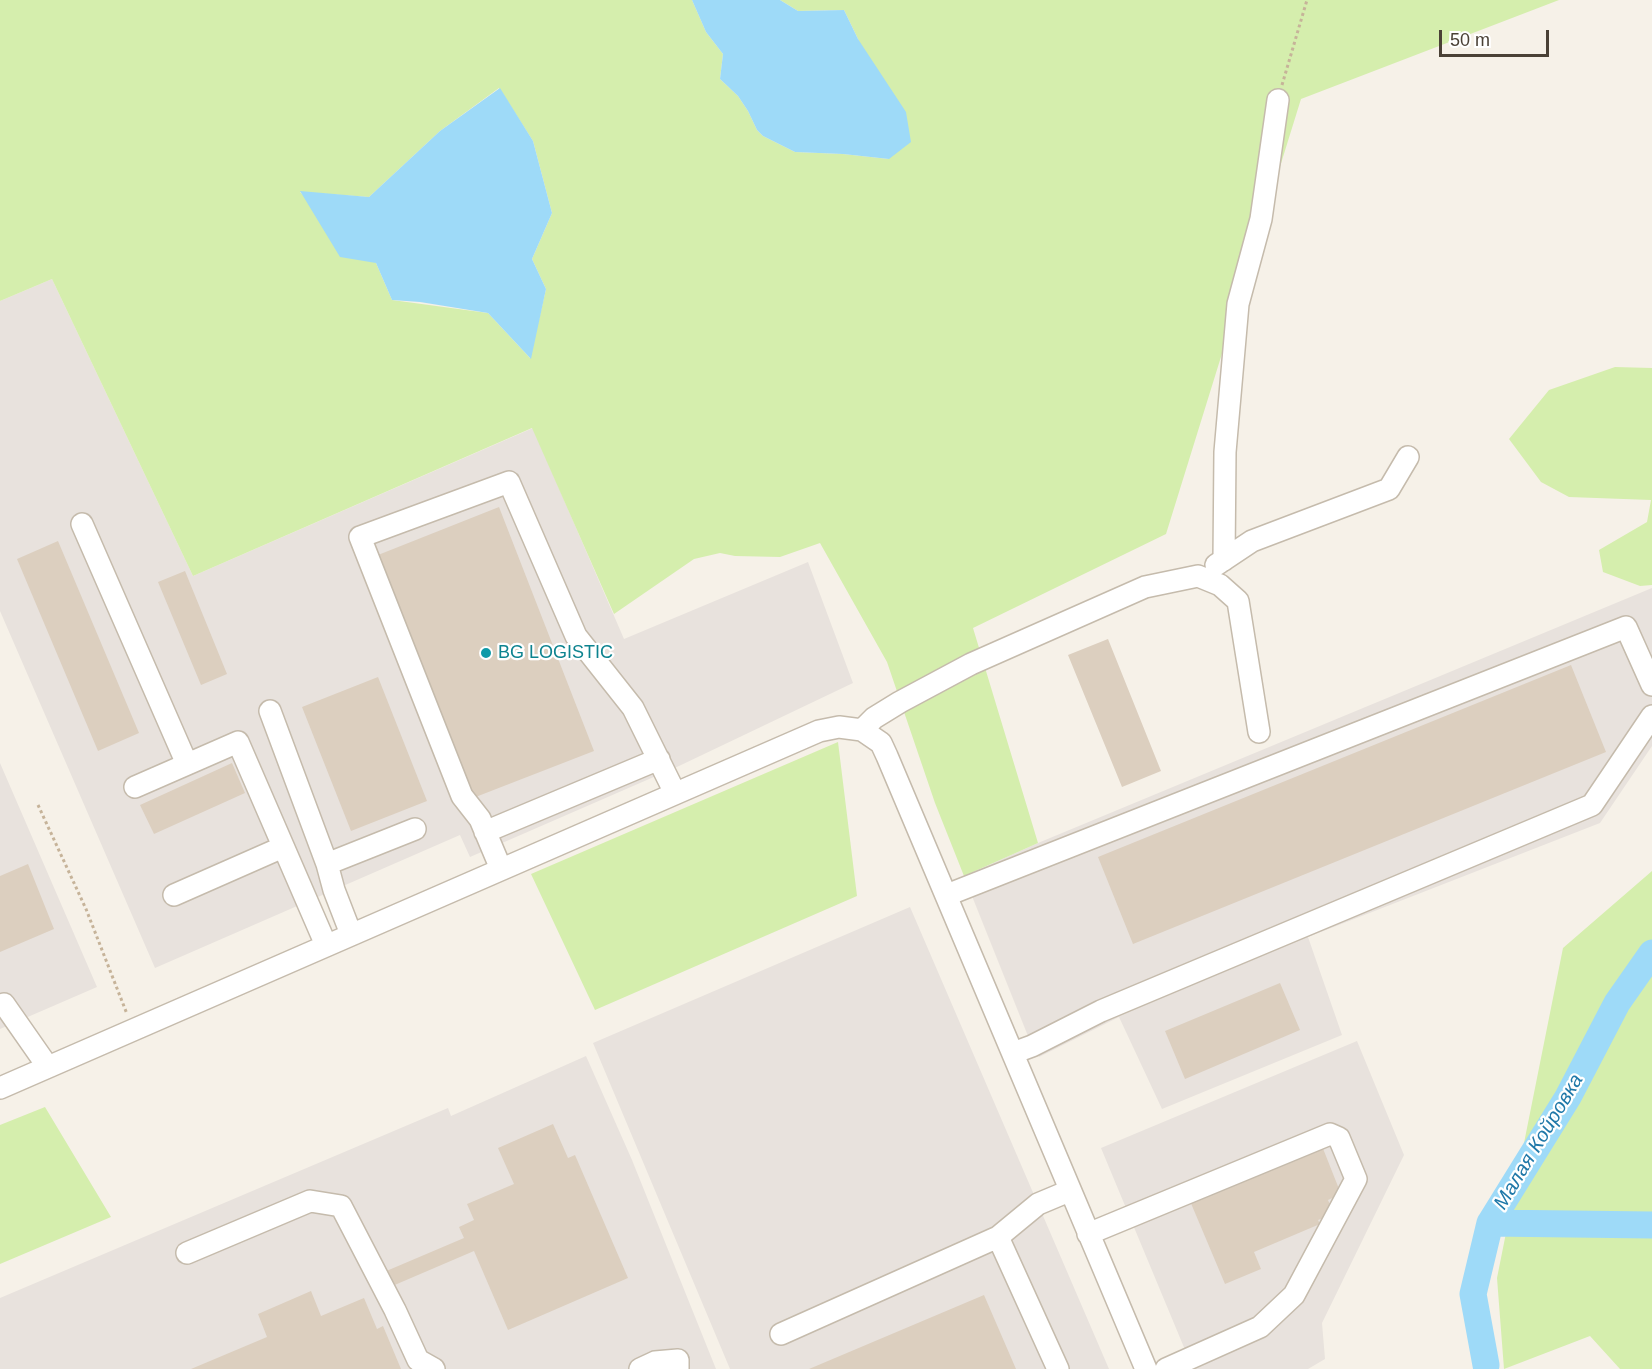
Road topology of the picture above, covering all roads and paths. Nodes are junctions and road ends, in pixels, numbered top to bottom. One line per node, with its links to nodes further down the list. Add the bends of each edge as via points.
1 (1307, 0): 2 (path)
2 (1278, 100): 5 (street, via 1261,219 1238,304 1225,452)
3 (1408, 458): 5 (street, via 1389,489 1252,541)
4 (82, 524): 13 (street)
5 (1224, 560): 6 (street)
6 (1198, 576): 10 (street, via 1145,587 971,664 892,707); 11 (street, via 1220,585 1238,601)
7 (1652, 685): 23 (street, via 1626,627)
8 (270, 711): 20 (street)
9 (1652, 716): 28 (street, via 1592,805 1101,1011)
10 (862, 730): 15 (street, via 838,727 819,731); 23 (street, via 881,743)
11 (1259, 732)
12 (659, 759): 15 (street); 18 (street); 18 (street, via 633,708 576,636 509,482 360,537 462,796)
13 (187, 764): 14 (street); 19 (street, via 238,742)
14 (135, 787)
15 (675, 793): 21 (street)
16 (38, 805): 27 (path, via 86,909)
17 (415, 829): 20 (street)
18 (484, 831): 21 (street)
19 (284, 847): 22 (street); 25 (street)
20 (327, 864): 24 (street)
21 (501, 869): 24 (street)
22 (174, 895)
23 (947, 895): 28 (street)
24 (351, 934): 25 (street)
25 (326, 945): 27 (street)
26 (2, 1004): 29 (street)
27 (134, 1029): 29 (street)
28 (1013, 1053): 31 (street)
29 (48, 1067): 30 (street)
30 (0, 1088)
31 (1070, 1191): 32 (street); 33 (street, via 1038,1204)
32 (1088, 1234): 40 (street); 41 (street, via 1330,1134 1339,1137 1356,1179 1294,1295 1260,1328)
33 (998, 1237): 35 (street); 39 (street)
34 (187, 1253): 36 (street, via 310,1201 341,1206 418,1360)
35 (781, 1334)
36 (434, 1369)
37 (640, 1369): 38 (street, via 655,1362 678,1360)
38 (678, 1369)
39 (1058, 1369)
40 (1146, 1369)
41 (1166, 1369)

